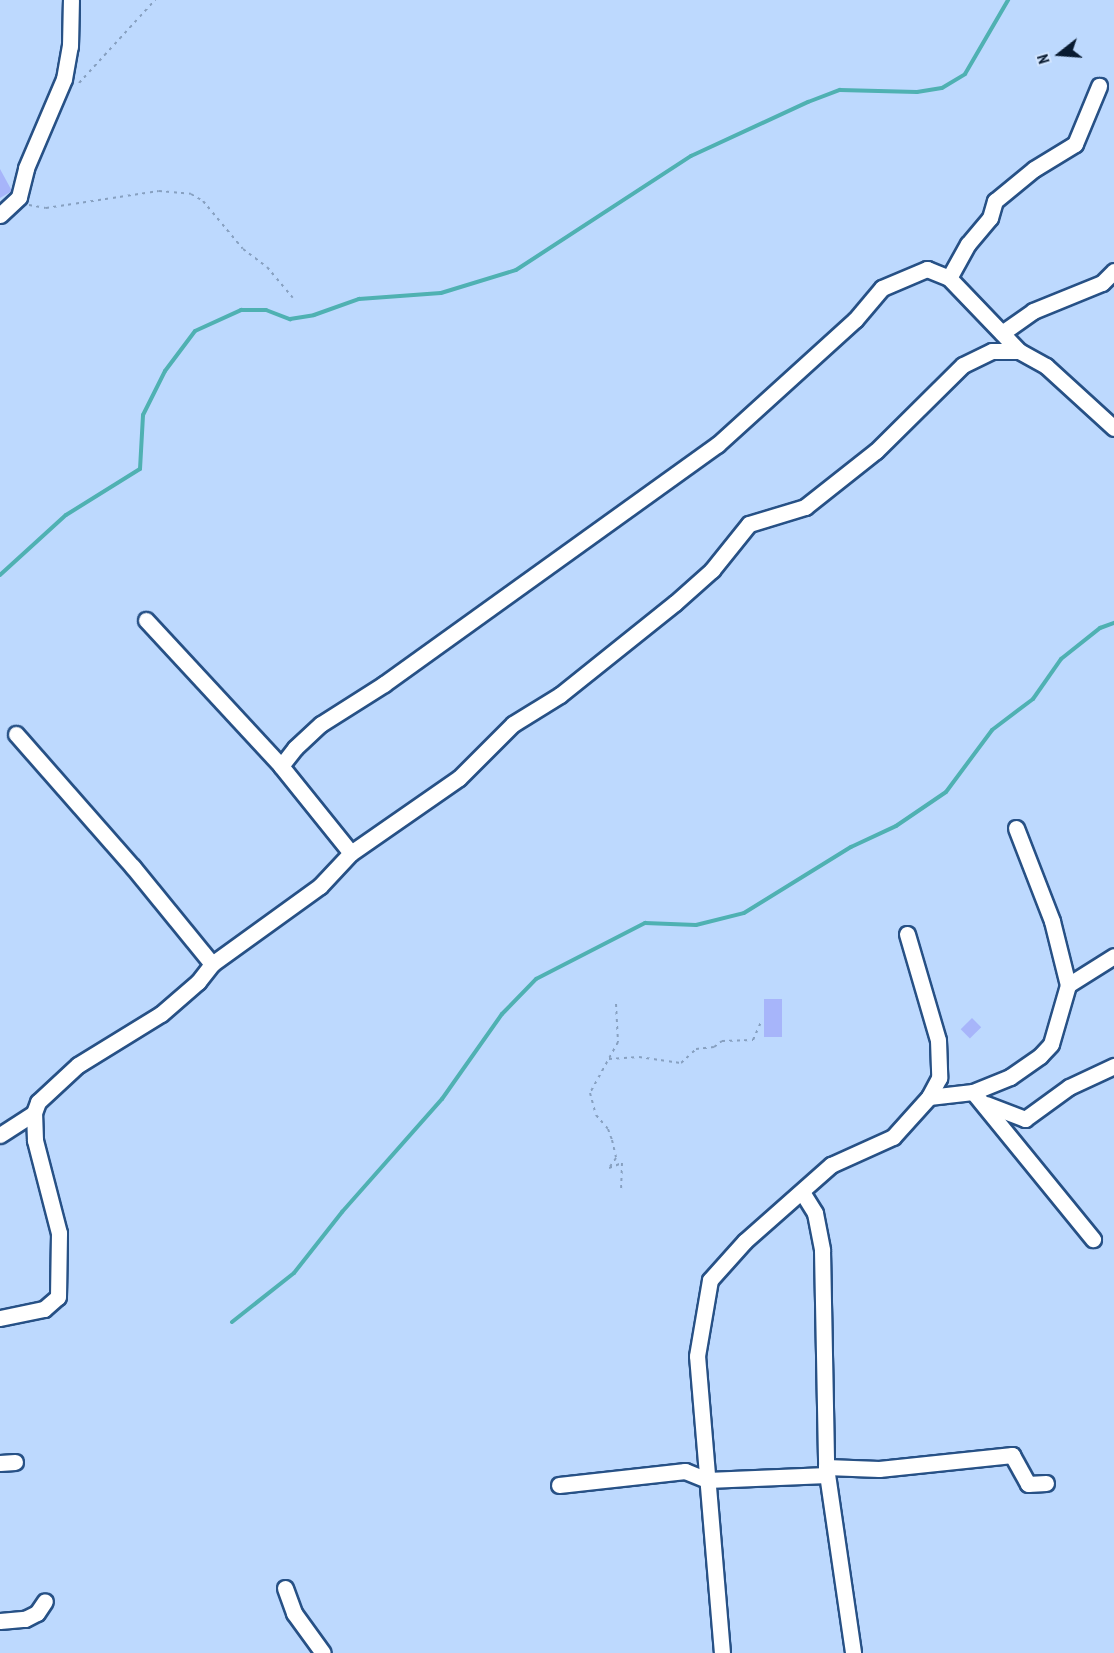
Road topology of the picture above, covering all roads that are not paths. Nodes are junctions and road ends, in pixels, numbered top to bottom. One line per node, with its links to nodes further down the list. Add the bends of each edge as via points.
1 (71, 0): 3 (street, via 67,67 15,203)
2 (1099, 86): 5 (street, via 1075,144 1034,169 995,201 990,218 968,244)
3 (0, 215)
4 (1114, 271): 6 (street, via 1102,283 1033,311)
5 (949, 278): 6 (street); 11 (street, via 927,269 882,288 855,320 717,445 384,684 321,724)
6 (1002, 333): 7 (street)
7 (1018, 351): 8 (street, via 1046,366); 13 (street, via 992,351 963,365 840,480 805,507 750,524 712,570 675,603 560,695 513,724 459,778)
8 (1114, 428)
9 (147, 621): 11 (street)
10 (16, 735): 16 (street, via 133,867)
11 (281, 766): 13 (street)
12 (1016, 828): 17 (street, via 1052,921)
13 (351, 853): 16 (street, via 311,892)
14 (907, 934): 19 (street, via 938,1040 939,1078)
15 (1114, 956): 17 (street)
16 (212, 964): 21 (street, via 198,982 161,1014 78,1065 38,1102)
17 (1068, 985): 20 (street, via 1051,1044)
18 (1114, 1066): 20 (street, via 1069,1088 1024,1119)
19 (929, 1097): 20 (street); 23 (street, via 893,1137 831,1165)
20 (978, 1098): 24 (street)
21 (34, 1113): 22 (street); 25 (street, via 36,1140 59,1233 58,1297 45,1309)
22 (0, 1135)
23 (802, 1192): 26 (street, via 815,1213 822,1250); 27 (street, via 745,1240 710,1280 705,1292 696,1356)
24 (1094, 1239)
25 (0, 1318)
26 (827, 1471): 27 (street); 28 (street, via 1012,1455 1028,1484); 35 (street)
27 (707, 1480): 29 (street, via 685,1471); 34 (street)
28 (1046, 1482)
29 (559, 1485)
30 (285, 1588): 33 (street, via 294,1613)
31 (45, 1601): 32 (street, via 37,1613 26,1619)
32 (0, 1620)
33 (323, 1653)
34 (722, 1653)
35 (853, 1653)

